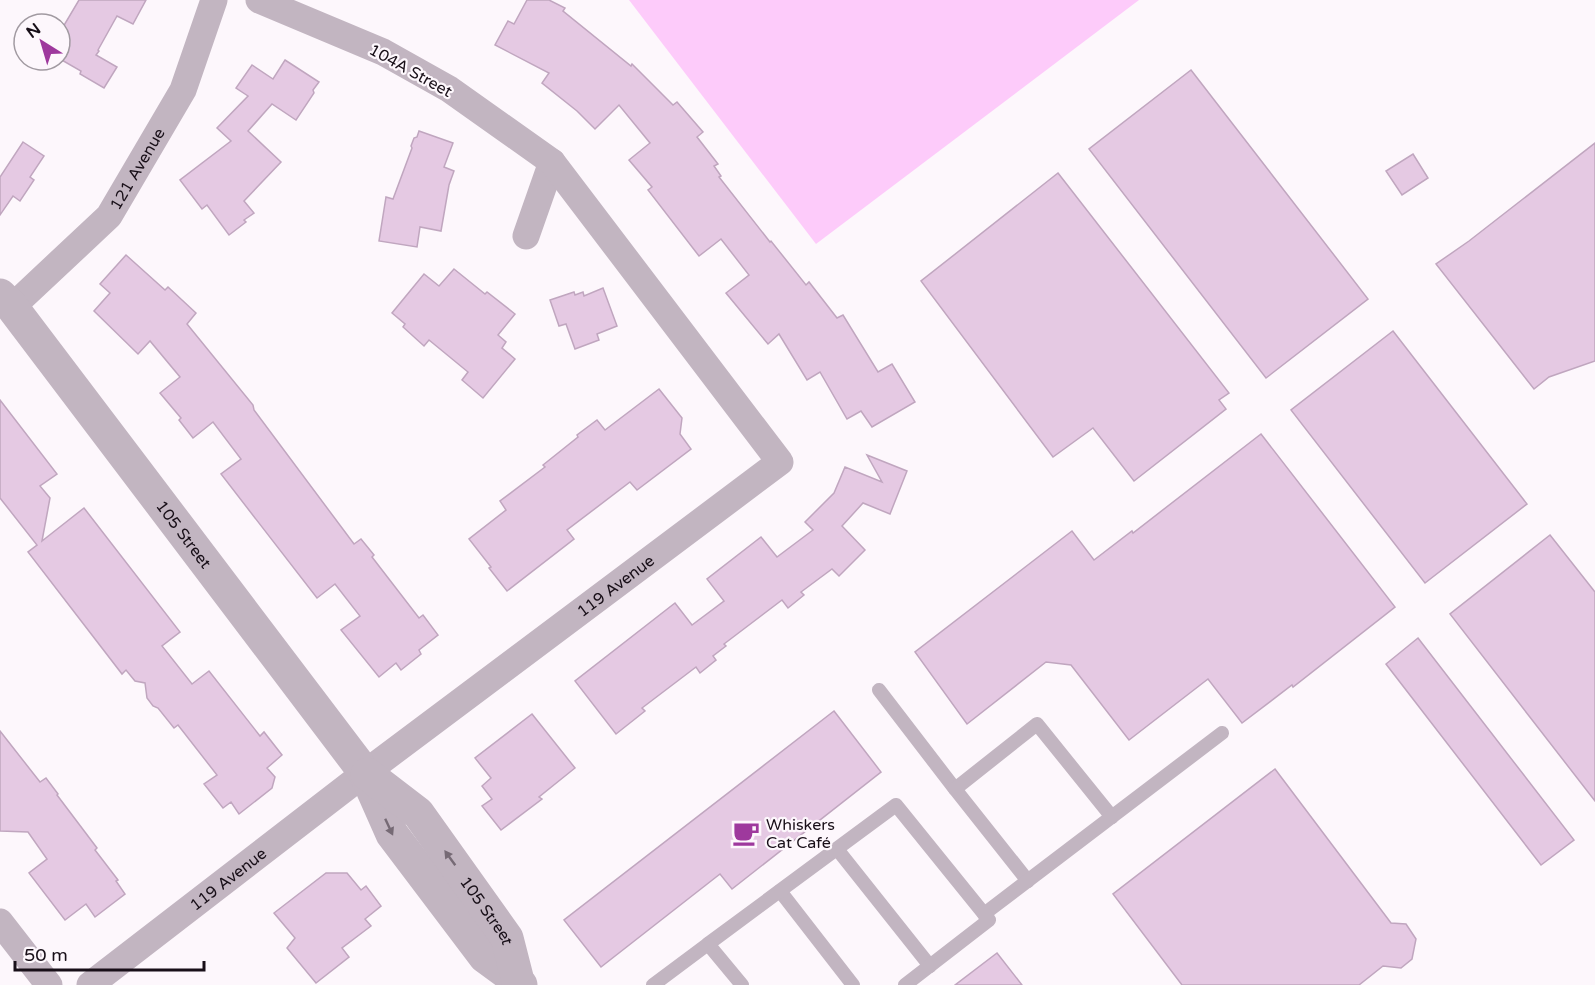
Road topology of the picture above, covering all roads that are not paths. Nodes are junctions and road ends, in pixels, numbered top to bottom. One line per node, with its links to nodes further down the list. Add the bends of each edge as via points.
1 (214, 0): 5 (street, 121 Avenue, via 183,90 109,216)
2 (259, 0): 3 (street, 104A Street, via 383,52 449,89)
3 (552, 162): 4 (street); 8 (street, 119 Avenue, via 780,462)
4 (526, 236)
5 (6, 301): 8 (street, 105 Street)
6 (879, 690): 9 (lane)
7 (1222, 733): 10 (lane)
8 (365, 773): 18 (street, 105 Street, via 418,813 507,938); 20 (street, 119 Avenue)
9 (955, 789): 10 (lane, via 1037,724); 12 (lane)
10 (1112, 817): 12 (lane)
11 (837, 849): 13 (lane); 14 (lane, via 896,805); 17 (lane)
12 (1028, 881): 14 (lane)
13 (780, 891): 16 (lane); 23 (lane)
14 (984, 914): 17 (lane, via 989,920)
15 (0, 922): 19 (street)
16 (708, 944): 21 (lane); 22 (lane)
17 (930, 966): 24 (lane)
18 (520, 983)
19 (49, 985)
20 (90, 985)
21 (653, 985)
22 (742, 985)
23 (853, 985)
24 (905, 985)

